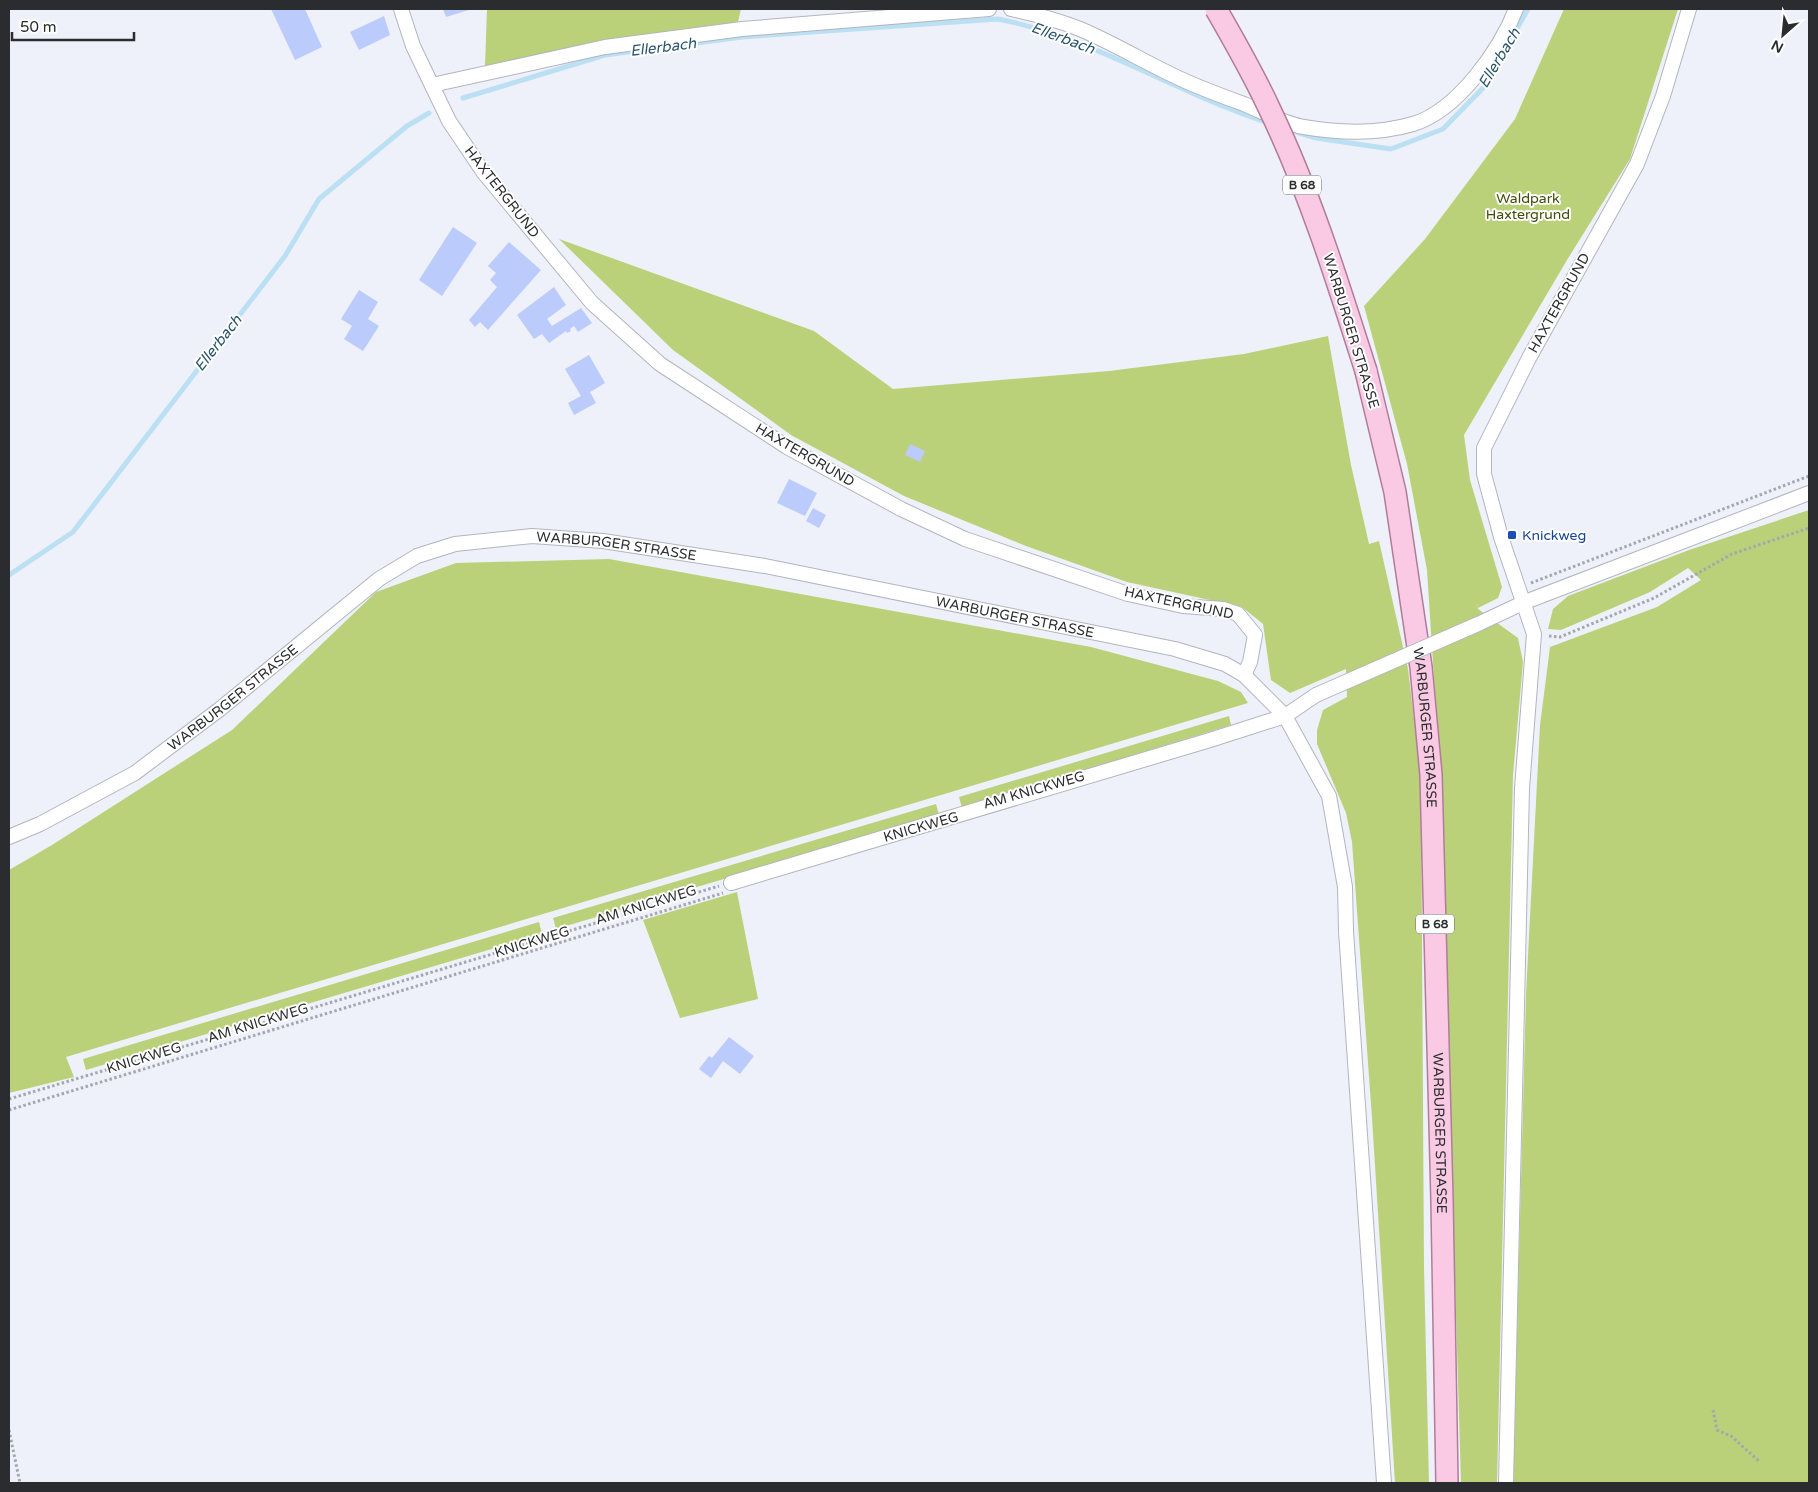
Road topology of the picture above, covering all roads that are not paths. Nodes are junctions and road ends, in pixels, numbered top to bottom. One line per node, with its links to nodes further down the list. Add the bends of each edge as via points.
1 (401, 9): 7 (street, HAXTERGRUND, via 413,46)
2 (988, 9): 7 (street, via 742,29 605,47)
3 (1011, 9): 5 (street, via 1080,29 1191,84 1303,127 1360,131 1415,124 1432,115 1475,78 1492,55)
4 (1216, 9): 15 (main road, WARBURGER STRASSE / B 68, bridge, via 1270,110 1337,278 1366,371 1395,492 1421,667 1430,775)
5 (1516, 9)
6 (1689, 9): 9 (street, HAXTERGRUND, via 1663,96 1637,164 1529,358 1484,448 1484,474 1501,537)
7 (432, 85): 10 (street, HAXTERGRUND, via 449,121 484,173 592,303 660,364 795,451 900,509 965,539 1128,594 1238,614 1255,635)
8 (1809, 492): 9 (street, KNICKWEG)
9 (1523, 596): 11 (street, KNICKWEG, bridge, via 1478,624 1316,695); 16 (street, HAXTERGRUND, via 1534,634 1522,788)
10 (1244, 675): 11 (street, WARBURGER STRASSE); 12 (street, WARBURGER STRASSE, via 1225,664 1175,649 765,566 603,541 532,536 455,544 417,556 379,579 220,709 135,773 40,824)
11 (1285, 716): 13 (street, KNICKWEG); 14 (street, WARBURGER STRASSE, via 1329,796 1346,887 1346,931)
12 (9, 836)
13 (731, 887)
14 (1384, 1483)
15 (1447, 1483)
16 (1506, 1483)

